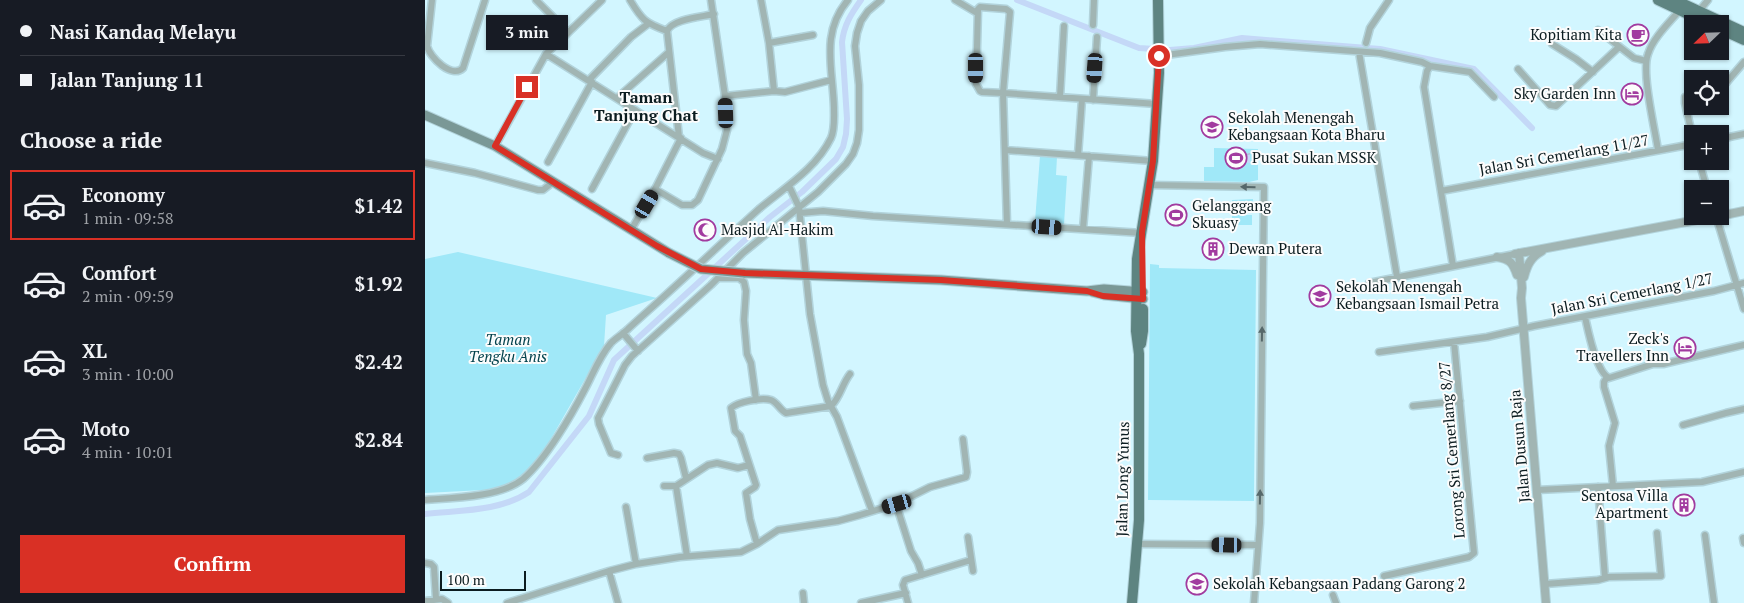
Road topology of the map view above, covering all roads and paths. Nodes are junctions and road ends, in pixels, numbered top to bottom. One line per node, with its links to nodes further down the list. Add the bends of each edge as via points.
1 (485, 0): 16 (street, via 463,68 454,72 429,52)
2 (536, 0): 27 (street)
3 (601, 0): 27 (street)
4 (631, 0): 22 (street)
5 (711, 0): 20 (street)
6 (761, 0): 33 (street)
7 (848, 0): 46 (street, via 831,33)
8 (881, 0): 79 (street, via 861,21 857,33 859,130 853,154 818,192)
9 (955, 0): 19 (street)
10 (1094, 0): 23 (street)
11 (1158, 0): 40 (main road, Jalan Long Yunus)
12 (1389, 0): 34 (street, via 1370,28)
13 (1658, 0): 17 (main road)
14 (1675, 0): 18 (main road)
15 (1708, 0): 18 (street)
16 (429, 1)
17 (1680, 10): 21 (main road); 41 (street, via 1654,42)
18 (1699, 11): 28 (main road)
19 (977, 13): 50 (street, via 976,86 982,92); 50 (street, via 980,7 1010,12)
20 (713, 14): 26 (street, via 674,23); 51 (street)
21 (1690, 15)
22 (648, 24): 26 (street); 48 (street, via 631,37)
23 (1093, 25)
24 (1064, 26): 52 (street)
25 (1598, 30): 36 (street)
26 (667, 31): 37 (street)
27 (568, 32): 39 (street)
28 (1744, 32)
29 (1729, 33): 32 (main road)
30 (813, 35): 33 (street)
31 (1097, 37): 56 (street)
32 (1744, 40)
33 (769, 43): 49 (street)
34 (1366, 43)
35 (1552, 44): 45 (street)
36 (1619, 47): 41 (street, via 1634,58); 45 (street)
37 (669, 52): 54 (street); 62 (street)
38 (1359, 52): 40 (street, via 1259,44); 43 (street, via 1384,54); 94 (street)
39 (546, 54): 48 (street); 63 (street)
40 (1159, 56): 57 (main road, Jalan Long Yunus)
41 (1646, 61): 66 (street)
42 (1744, 62): 47 (street)
43 (1430, 66): 53 (street, via 1473,73); 78 (street, via 1424,87)
44 (1518, 69): 45 (street, via 1554,106)
45 (1593, 72)
46 (831, 80): 49 (street, via 791,91); 77 (street, via 834,125 831,137)
47 (1729, 80)
48 (591, 81): 54 (street); 71 (street)
49 (774, 91): 51 (street)
50 (1003, 93): 52 (street); 65 (street)
51 (725, 96): 69 (street, via 727,130)
52 (1060, 97): 55 (street)
53 (1494, 97)
54 (617, 98): 58 (street)
55 (1083, 99): 56 (street); 67 (street)
56 (1093, 100): 57 (street)
57 (1157, 104): 70 (main road, Jalan Long Yunus)
58 (635, 110): 62 (street); 75 (street)
59 (425, 116): 63 (main road)
60 (1744, 134): 61 (street)
61 (1729, 137)
62 (680, 138): 69 (street); 76 (street)
63 (495, 146): 73 (main road)
64 (1684, 146): 66 (street, Jalan Sri Cemerlang 11/27)
65 (1005, 150): 67 (street); 83 (street)
66 (1659, 150): 78 (street, Jalan Sri Cemerlang 11/27)
67 (1078, 155): 68 (street)
68 (1089, 156): 70 (street); 85 (street)
69 (718, 159): 76 (street, via 698,200 692,205 682,205)
70 (1153, 161): 74 (main road, Jalan Long Yunus)
71 (548, 162)
72 (425, 163): 73 (street, via 538,190)
73 (553, 182): 86 (main road)
74 (1150, 186): 87 (main road, Jalan Long Yunus); 138 (street, one-way to 74, via 1264,188)
75 (592, 189)
76 (655, 189): 86 (street)
77 (790, 189): 79 (street); 105 (street, via 759,209)
78 (1441, 191): 91 (street)
79 (799, 207): 83 (street, via 873,216); 92 (street); 95 (street)
80 (1744, 211): 81 (street)
81 (1729, 214)
82 (1684, 222): 88 (street)
83 (1007, 224): 85 (street)
84 (1720, 225): 99 (street)
85 (1083, 229): 87 (street)
86 (631, 230): 92 (main road, bridge, via 701,269)
87 (1142, 232): 100 (main road, Jalan Long Yunus)
88 (1546, 248): 89 (street); 98 (street, via 1528,262)
89 (1517, 254): 90 (street); 93 (street, Jalan Dusun Raja); 98 (street, Jalan Dusun Raja)
90 (1497, 257): 91 (street); 93 (street, via 1509,260)
91 (1453, 266): 94 (street)
92 (807, 275): 100 (main road, via 941,280 1087,291 1103,296); 114 (street, via 816,354)
93 (1517, 275): 101 (street, Jalan Dusun Raja)
94 (1397, 277): 96 (street)
95 (718, 278): 108 (street); 112 (street, via 739,278 745,286 744,320)
96 (1369, 283)
97 (1744, 283): 99 (street, Jalan Sri Cemerlang 1/27)
98 (1522, 284): 101 (street, Jalan Dusun Raja)
99 (1737, 285): 102 (street); 103 (street, Jalan Sri Cemerlang 1/27)
100 (1140, 295): 137 (main road, Jalan Long Yunus, via 1136,331 1139,354)
101 (1521, 298): 104 (street, Jalan Dusun Raja)
102 (1744, 309)
103 (1585, 317): 104 (street, Jalan Sri Cemerlang 1/27); 111 (street, via 1591,347)
104 (1524, 328): 106 (street, Jalan Sri Cemerlang 1/27); 128 (street, Jalan Dusun Raja)
105 (623, 333): 108 (street); 129 (street, via 603,354 564,426 523,478 507,489 494,492)
106 (1454, 342): 109 (street, Jalan Sri Cemerlang 1/27); 113 (street, Lorong Sri Cemerlang 8/27)
107 (1744, 346): 111 (street, via 1653,364)
108 (636, 349): 119 (street, via 598,418 611,452)
109 (1379, 352)
110 (850, 374): 114 (street)
111 (1607, 377): 126 (street, via 1604,388 1615,423 1609,446)
112 (755, 400): 114 (street, via 771,400 786,413); 121 (street, via 731,408 735,431 740,436)
113 (1460, 401): 115 (street); 146 (street, Lorong Sri Cemerlang 8/27, via 1473,555)
114 (831, 406): 132 (street)
115 (1413, 406)
116 (1744, 409): 117 (street)
117 (1683, 426)
118 (963, 439): 130 (street, via 966,477 929,487)
119 (618, 455)
120 (647, 458): 123 (street, via 679,454)
121 (749, 465): 123 (street, via 738,468 713,464); 136 (street, via 756,484 746,492)
122 (1744, 472): 126 (street, via 1702,482)
123 (685, 478): 125 (street)
124 (663, 486): 125 (street)
125 (676, 486): 139 (street)
126 (1613, 486): 127 (street)
127 (1598, 487): 128 (street); 147 (street)
128 (1537, 490): 148 (street, Jalan Dusun Raja)
129 (425, 500)
130 (897, 504): 132 (street); 145 (street)
131 (626, 508): 142 (street)
132 (872, 511): 136 (street, via 838,521 778,530)
133 (1657, 533): 147 (street, via 1661,576)
134 (1705, 535): 164 (street)
135 (968, 537): 140 (street)
136 (757, 544): 139 (street, via 741,552)
137 (1137, 544): 138 (street); 160 (main road, Jalan Long Yunus)
138 (1258, 545): 161 (street)
139 (687, 556): 142 (street)
140 (971, 560): 144 (street); 145 (street)
141 (425, 563): 152 (street, via 434,567)
142 (636, 564): 143 (street)
143 (609, 571): 155 (street); 156 (street)
144 (973, 571)
145 (922, 575): 149 (street, via 905,580)
146 (1384, 576)
147 (1605, 578): 148 (street)
148 (1546, 588): 163 (street, Jalan Dusun Raja)
149 (906, 593): 158 (street); 159 (street)
150 (803, 594): 157 (street)
151 (1333, 595): 162 (street)
152 (436, 599): 153 (street); 154 (street)
153 (426, 602)
154 (448, 603)
155 (507, 603)
156 (618, 603)
157 (804, 603)
158 (861, 603)
159 (908, 603)
160 (1131, 603)
161 (1254, 603)
162 (1336, 603)
163 (1547, 603)
164 (1714, 603)

